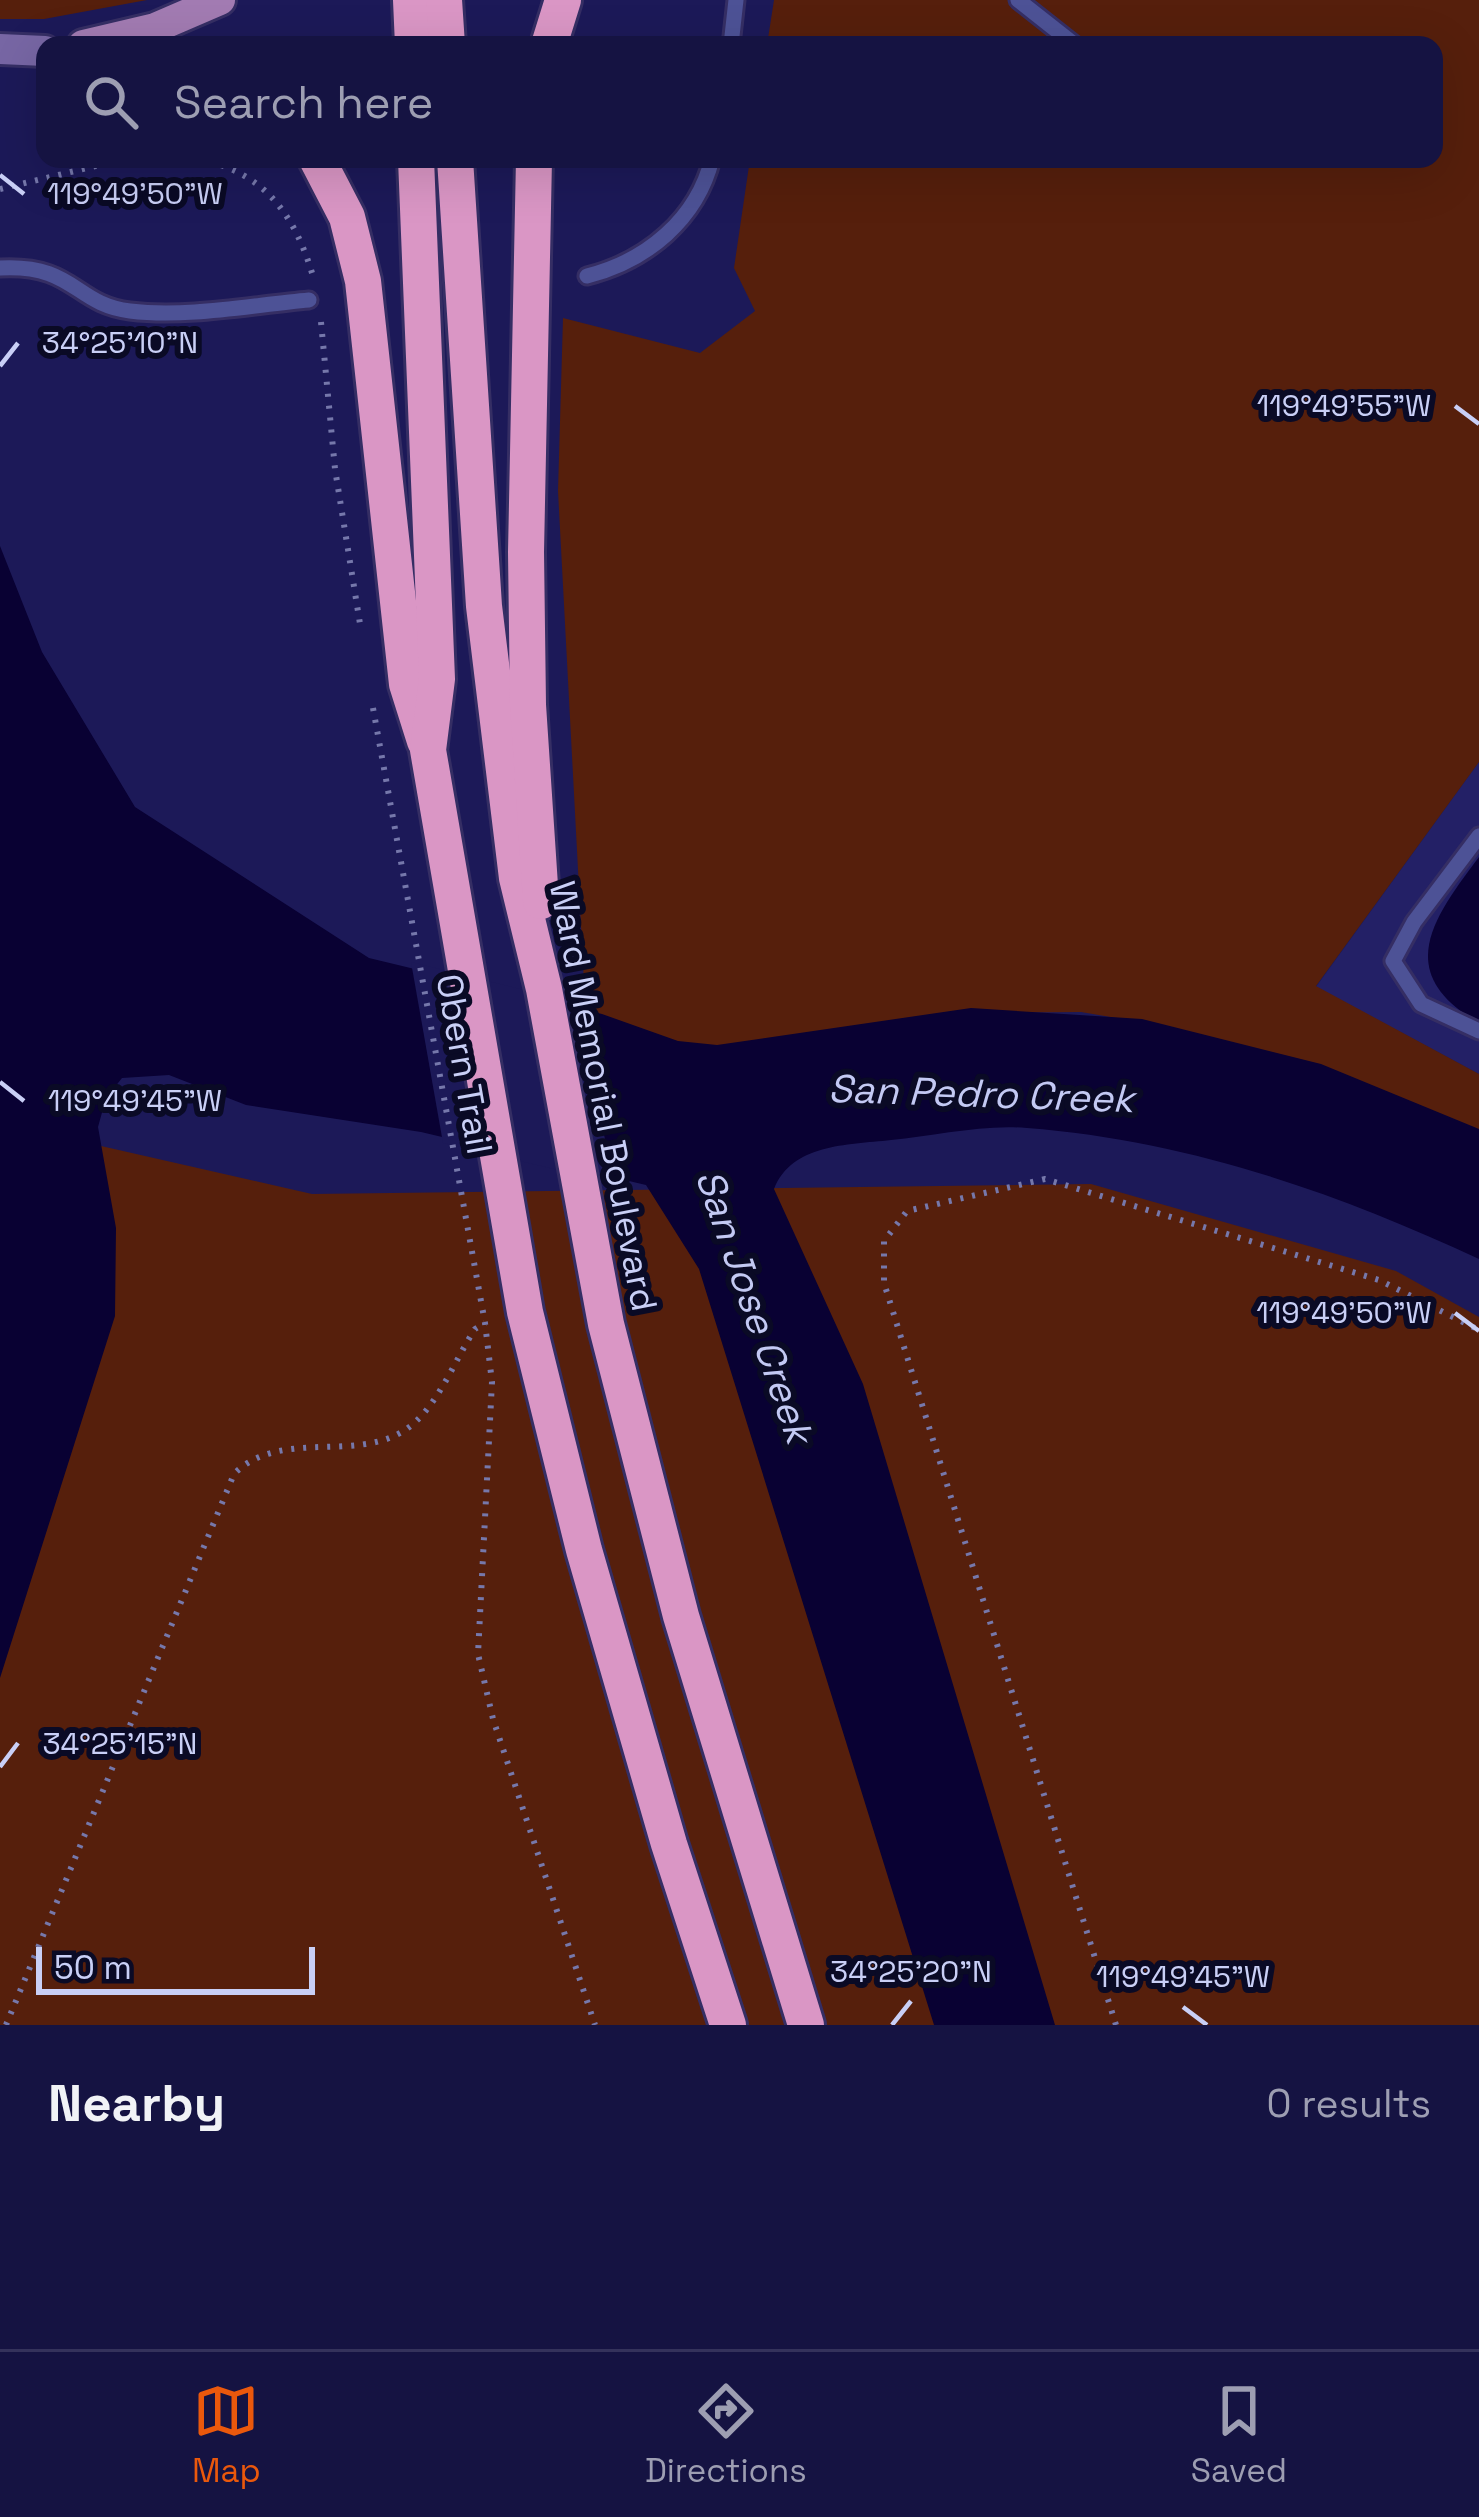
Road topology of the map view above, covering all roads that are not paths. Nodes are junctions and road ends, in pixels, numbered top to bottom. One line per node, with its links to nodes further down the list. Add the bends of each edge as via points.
1 (220, 0): 7 (main road)
2 (411, 0): 8 (highway)
3 (444, 0): 9 (highway)
4 (563, 0): 10 (highway)
5 (736, 0): 11 (lane)
6 (1018, 0): 12 (lane)
7 (121, 36)
8 (413, 36)
9 (446, 36)
10 (552, 36)
11 (732, 36)
12 (1064, 36)
13 (0, 50): 14 (street)
14 (36, 51)
15 (322, 168): 23 (highway, via 347,217 363,281 407,684)
16 (416, 168): 23 (highway, via 437,680)
17 (456, 168): 25 (highway, Ward Memorial Boulevard, via 500,748 514,860)
18 (534, 168): 25 (highway, via 527,639)
19 (709, 168): 21 (lane, via 681,221 629,262)
20 (0, 268): 22 (lane, via 52,271 129,310)
21 (587, 276)
22 (315, 300)
23 (428, 750): 27 (highway, via 526,1312 584,1550)
24 (1479, 836): 26 (lane, via 1393,961 1421,1004)
25 (544, 988): 28 (highway, Ward Memorial Boulevard, via 606,1324 681,1616)
26 (1479, 1031)
27 (728, 2025)
28 (806, 2025)

